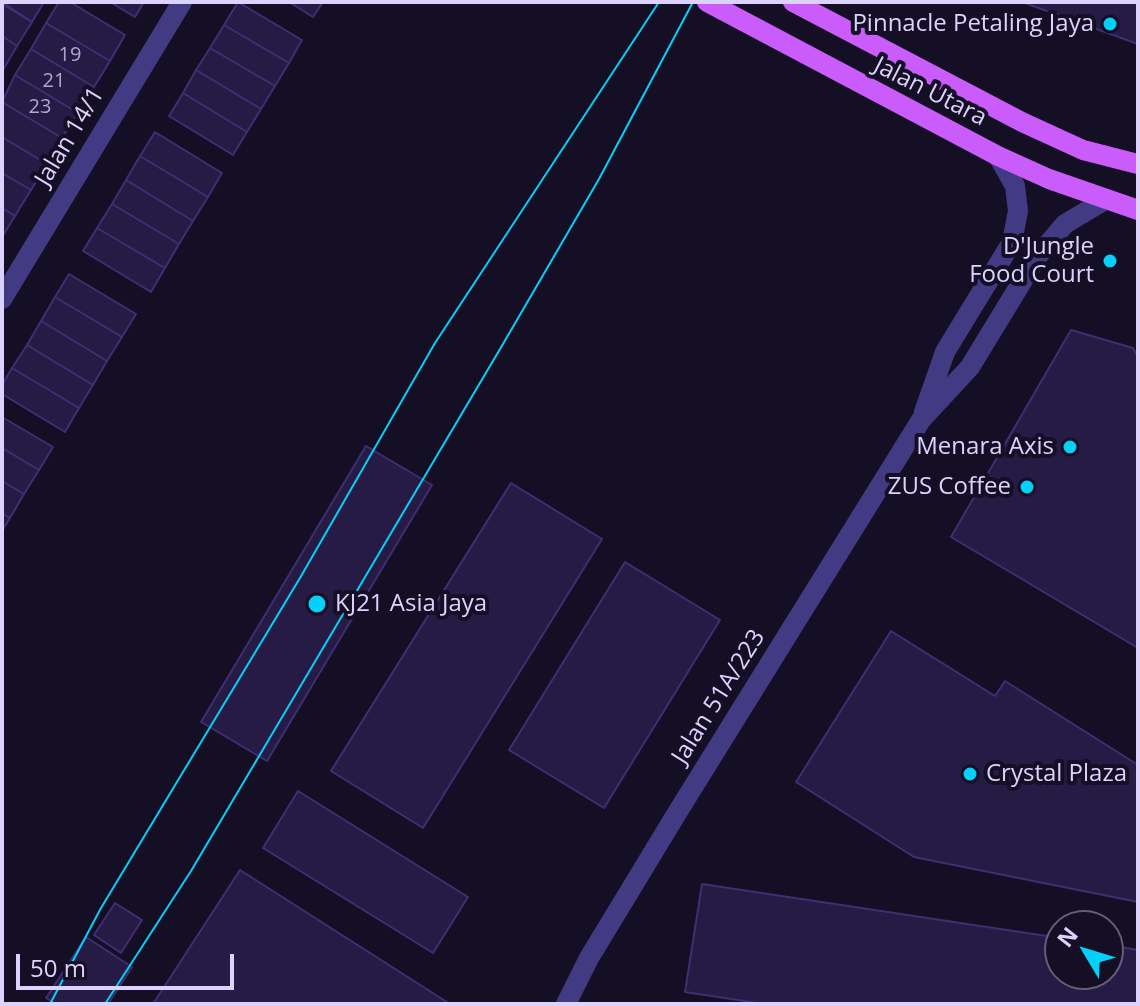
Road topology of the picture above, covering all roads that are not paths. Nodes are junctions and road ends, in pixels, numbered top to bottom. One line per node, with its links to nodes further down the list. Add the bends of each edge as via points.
1 (182, 2): 8 (street, Jalan 14/1)
2 (707, 2): 4 (main road, Jalan Utara)
3 (793, 2): 5 (main road, Jalan Utara, via 1022,122 1083,150)
4 (998, 156): 6 (main road, Jalan Utara); 9 (street, Jalan 51A/223, via 1015,186 1018,211 1012,242 945,352)
5 (1138, 164)
6 (1105, 200): 7 (main road, Jalan Utara); 9 (street, Jalan 51A/223, via 1065,224 1046,246 970,367)
7 (1138, 210)
8 (3, 297)
9 (921, 420): 10 (street, Jalan 51A/223, via 677,813)
10 (566, 1004)

